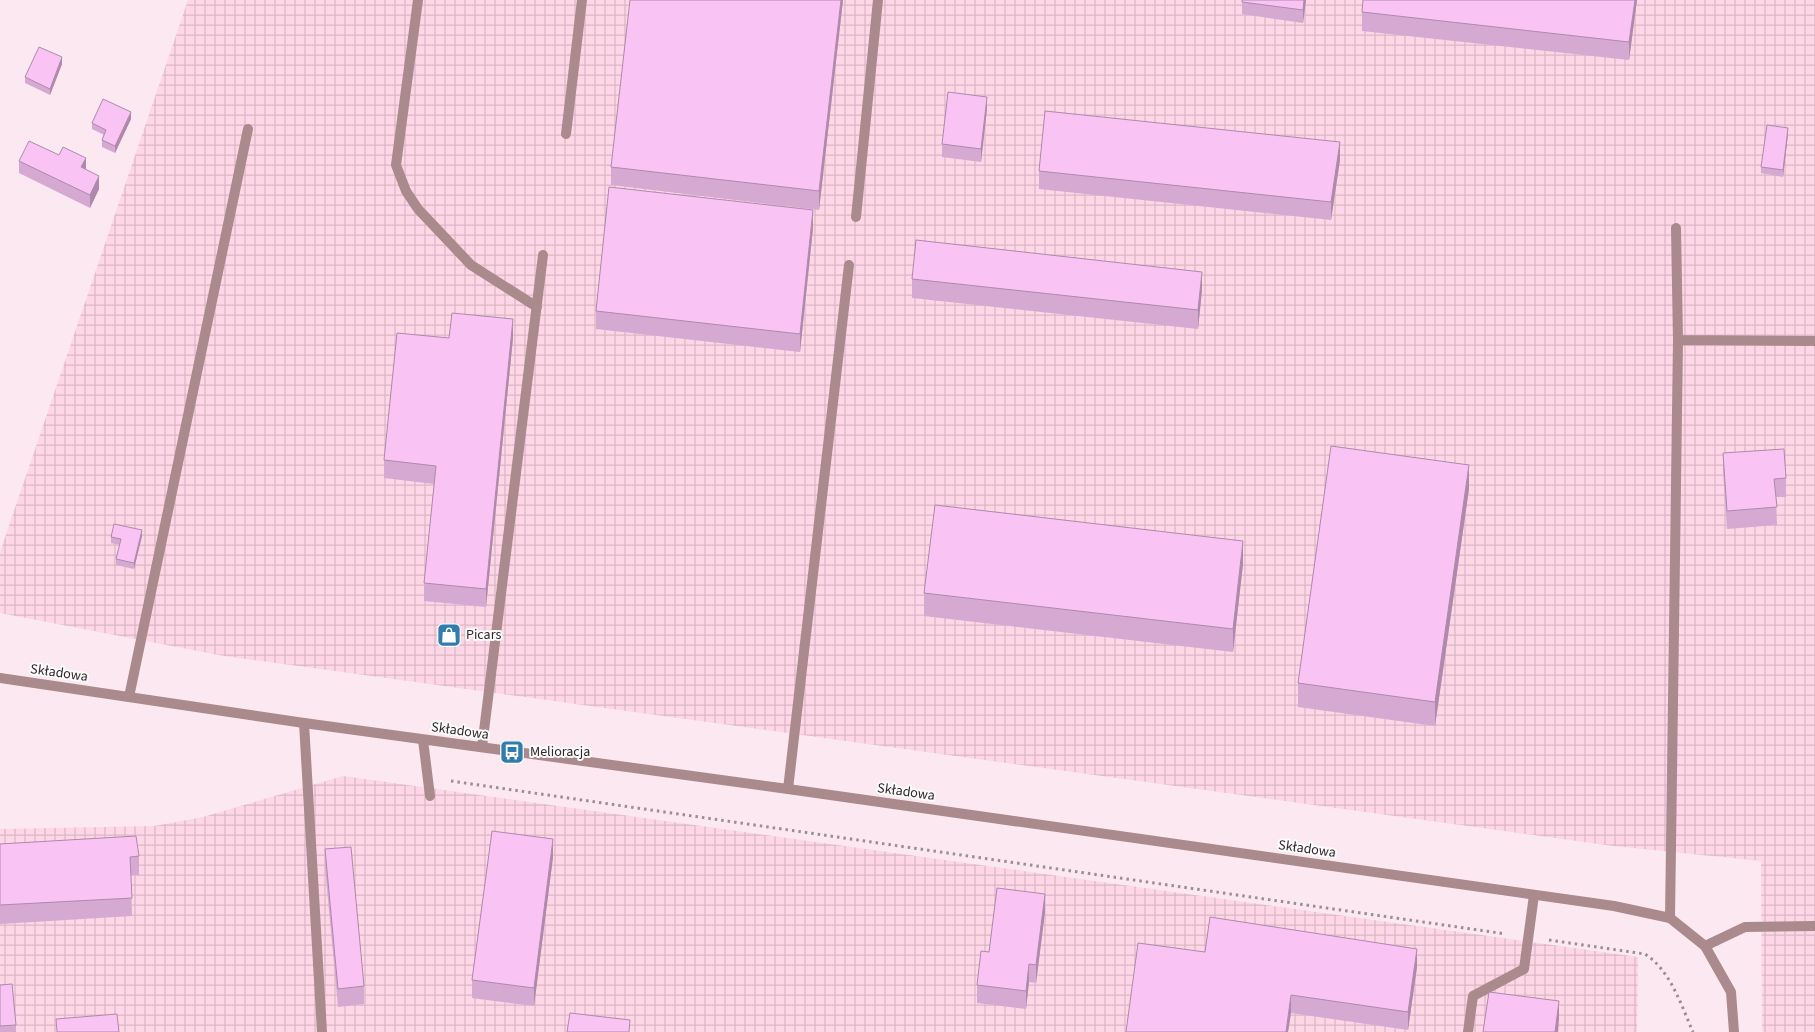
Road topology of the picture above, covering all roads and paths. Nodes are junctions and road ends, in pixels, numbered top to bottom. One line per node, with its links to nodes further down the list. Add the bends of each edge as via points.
1 (418, 0): 10 (street, via 396,165 406,191 418,209 471,265)
2 (582, 0): 5 (street)
3 (878, 0): 6 (street)
4 (248, 130): 14 (street)
5 (566, 134)
6 (856, 217)
7 (1676, 228): 11 (street)
8 (543, 255): 10 (street)
9 (849, 265): 19 (street)
10 (537, 307): 17 (street)
11 (1678, 340): 12 (street); 22 (street)
12 (1815, 341)
13 (0, 678): 14 (street, Składowa)
14 (129, 698): 15 (street, Składowa)
15 (304, 724): 16 (street, Składowa); 26 (street)
16 (424, 740): 17 (street, Składowa); 18 (street)
17 (482, 747): 19 (street, Składowa)
18 (428, 778): 20 (street); 24 (path)
19 (788, 789): 21 (street, Składowa)
20 (430, 796)
21 (1534, 895): 22 (street, Składowa); 24 (street)
22 (1670, 918): 25 (street, Składowa)
23 (1815, 926): 25 (street, via 1745,927)
24 (1528, 937): 27 (street, via 1524,969 1473,996); 28 (path, via 1646,954 1665,971)
25 (1705, 946): 29 (street, Składowa, via 1731,992)
26 (322, 1032)
27 (1468, 1032)
28 (1693, 1032)
29 (1734, 1032)

